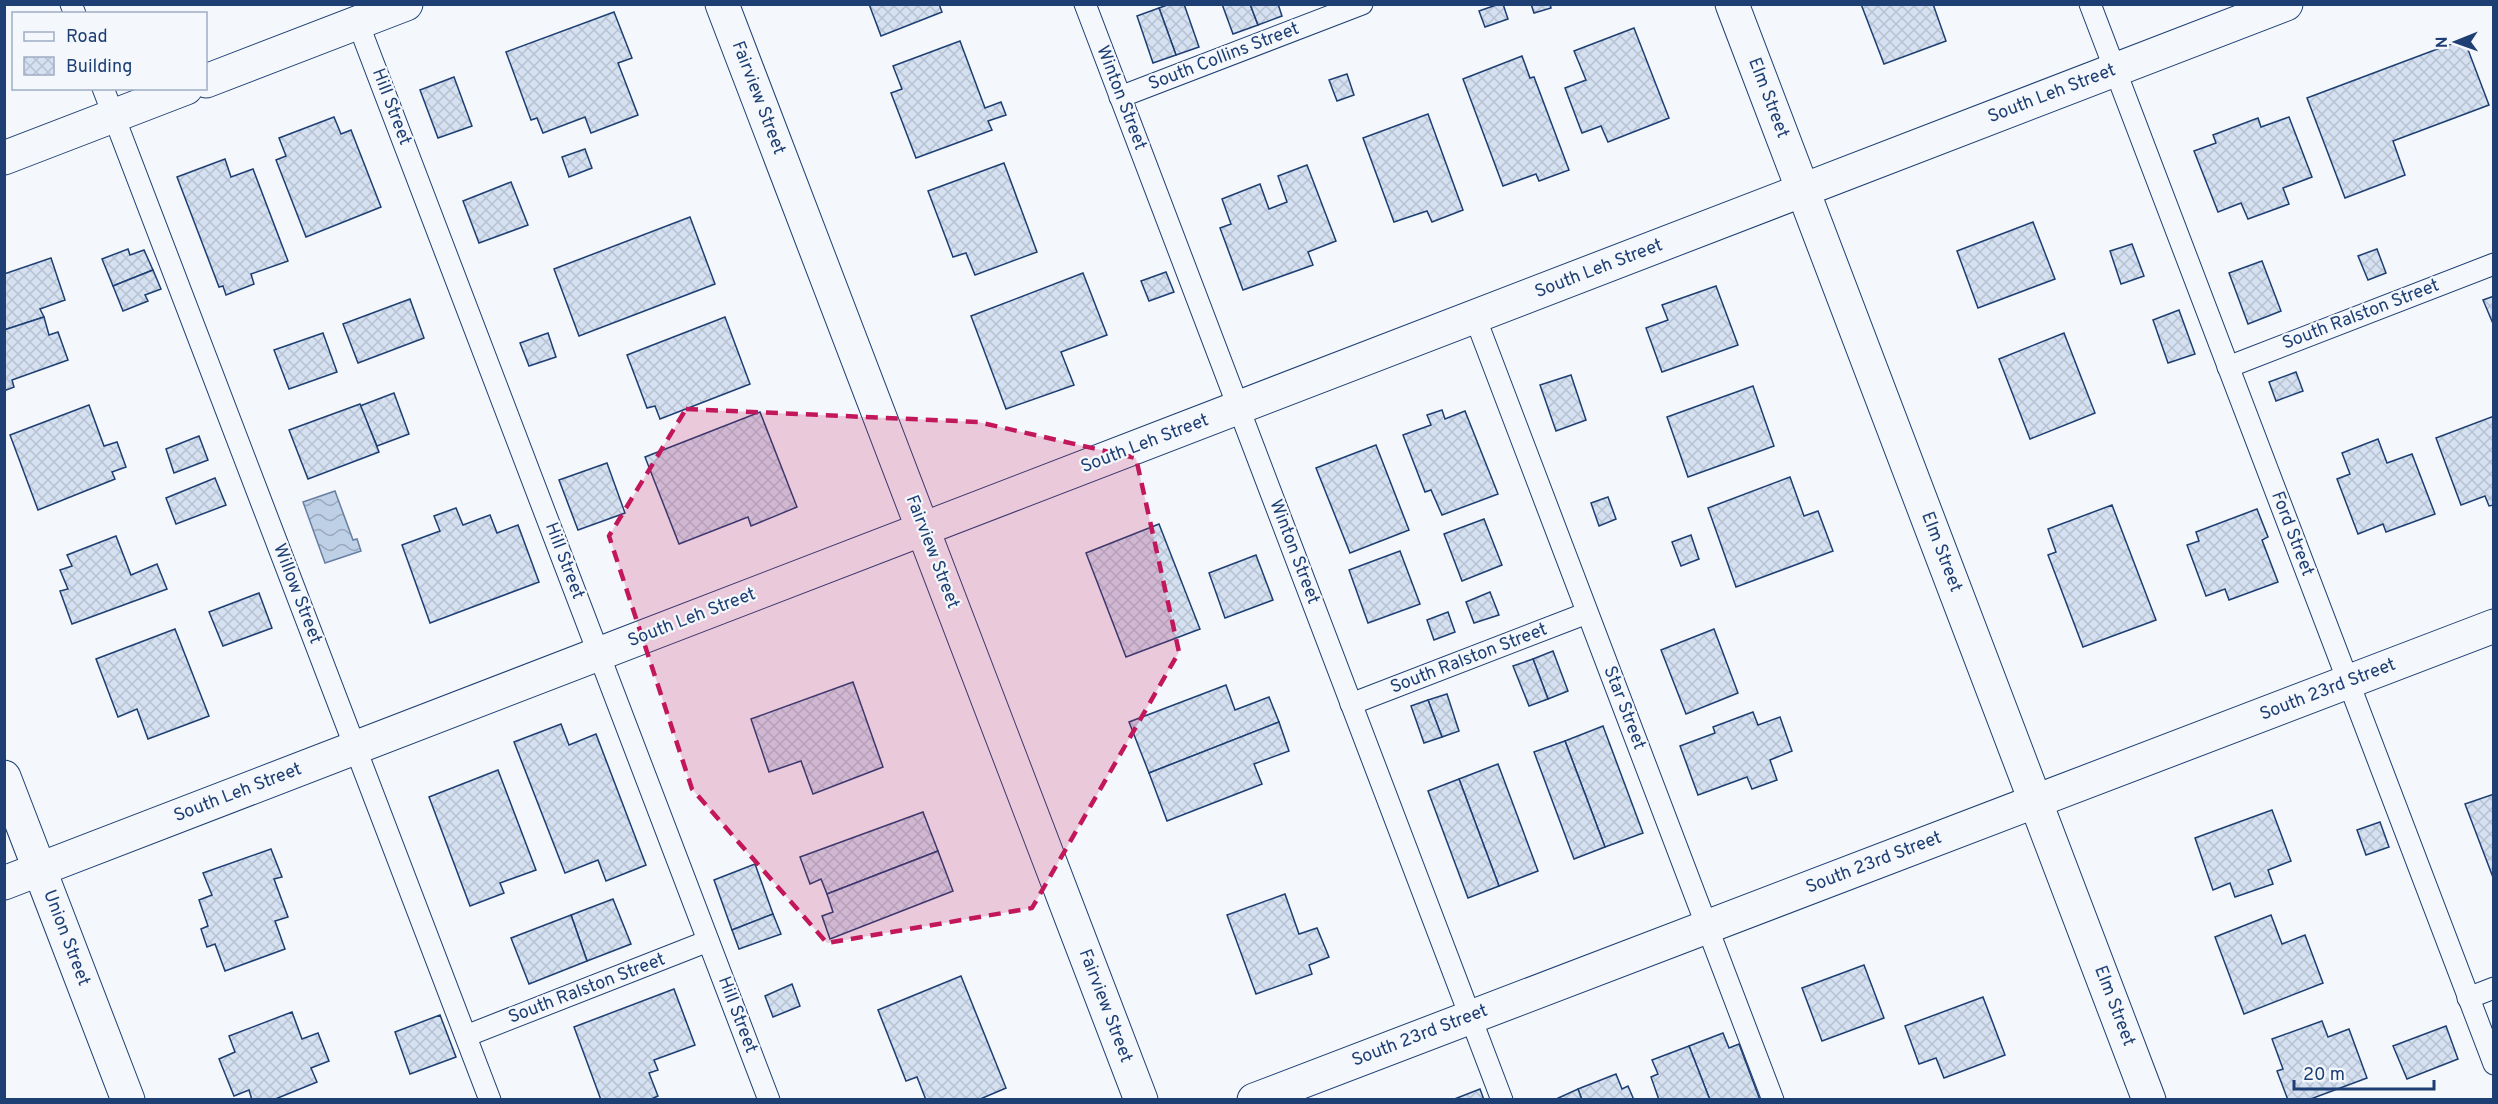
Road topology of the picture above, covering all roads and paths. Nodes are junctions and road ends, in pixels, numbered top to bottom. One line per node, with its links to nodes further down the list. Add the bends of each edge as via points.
1 (406, 4): 8 (street)
2 (722, 4): 20 (street, Fairview Street)
3 (1085, 4): 12 (lane, Winton Street)
4 (1362, 4): 12 (lane, South Collins Street)
5 (1732, 4): 15 (street, Elm Street)
6 (2090, 4): 9 (lane, Ford Street)
7 (2286, 4): 9 (street, South Leh Street)
8 (358, 23): 10 (street); 23 (lane, Hill Street)
9 (2115, 70): 15 (street, South Leh Street); 18 (lane, Ford Street)
10 (207, 81)
11 (175, 90): 13 (street)
12 (1120, 97): 19 (lane, Winton Street)
13 (109, 102): 14 (street); 26 (lane, Willow Street)
14 (4, 158)
15 (1803, 190): 17 (street, South Leh Street); 28 (street, Elm Street)
16 (2493, 264): 18 (lane, South Ralston Street)
17 (1475, 317): 19 (street, South Leh Street); 21 (lane, Star Street)
18 (2228, 367): 24 (lane, Ford Street)
19 (1239, 408): 20 (street, South Leh Street); 25 (lane, Winton Street)
20 (923, 529): 23 (street, South Leh Street); 41 (street, Fairview Street)
21 (1587, 613): 25 (lane, South Ralston Street); 31 (lane, Star Street)
22 (2493, 626): 24 (street, South 23rd Street)
23 (599, 654): 26 (street, South Leh Street); 32 (lane, Hill Street)
24 (2348, 682): 28 (street, South 23rd Street); 34 (lane, Ford Street)
25 (1351, 704): 35 (lane, Winton Street)
26 (356, 748): 29 (street, South Leh Street); 36 (lane, Willow Street)
27 (4, 777): 29 (street, Union Street)
28 (2035, 801): 31 (street, South 23rd Street); 45 (street, Elm Street)
29 (40, 869): 30 (street, South Leh Street); 38 (street, Union Street)
30 (4, 883)
31 (1706, 926): 35 (street, South 23rd Street); 44 (lane, Star Street)
32 (708, 941): 36 (lane, South Ralston Street); 40 (lane, Hill Street)
33 (2493, 988): 34 (lane)
34 (2468, 998): 37 (lane, Ford Street)
35 (1470, 1017): 42 (street, South 23rd Street); 43 (lane, Winton Street)
36 (466, 1036): 39 (lane, Willow Street)
37 (2493, 1064)
38 (128, 1100)
39 (490, 1100)
40 (769, 1100)
41 (1141, 1100)
42 (1254, 1100)
43 (1502, 1100)
44 (1773, 1100)
45 (2149, 1100)

